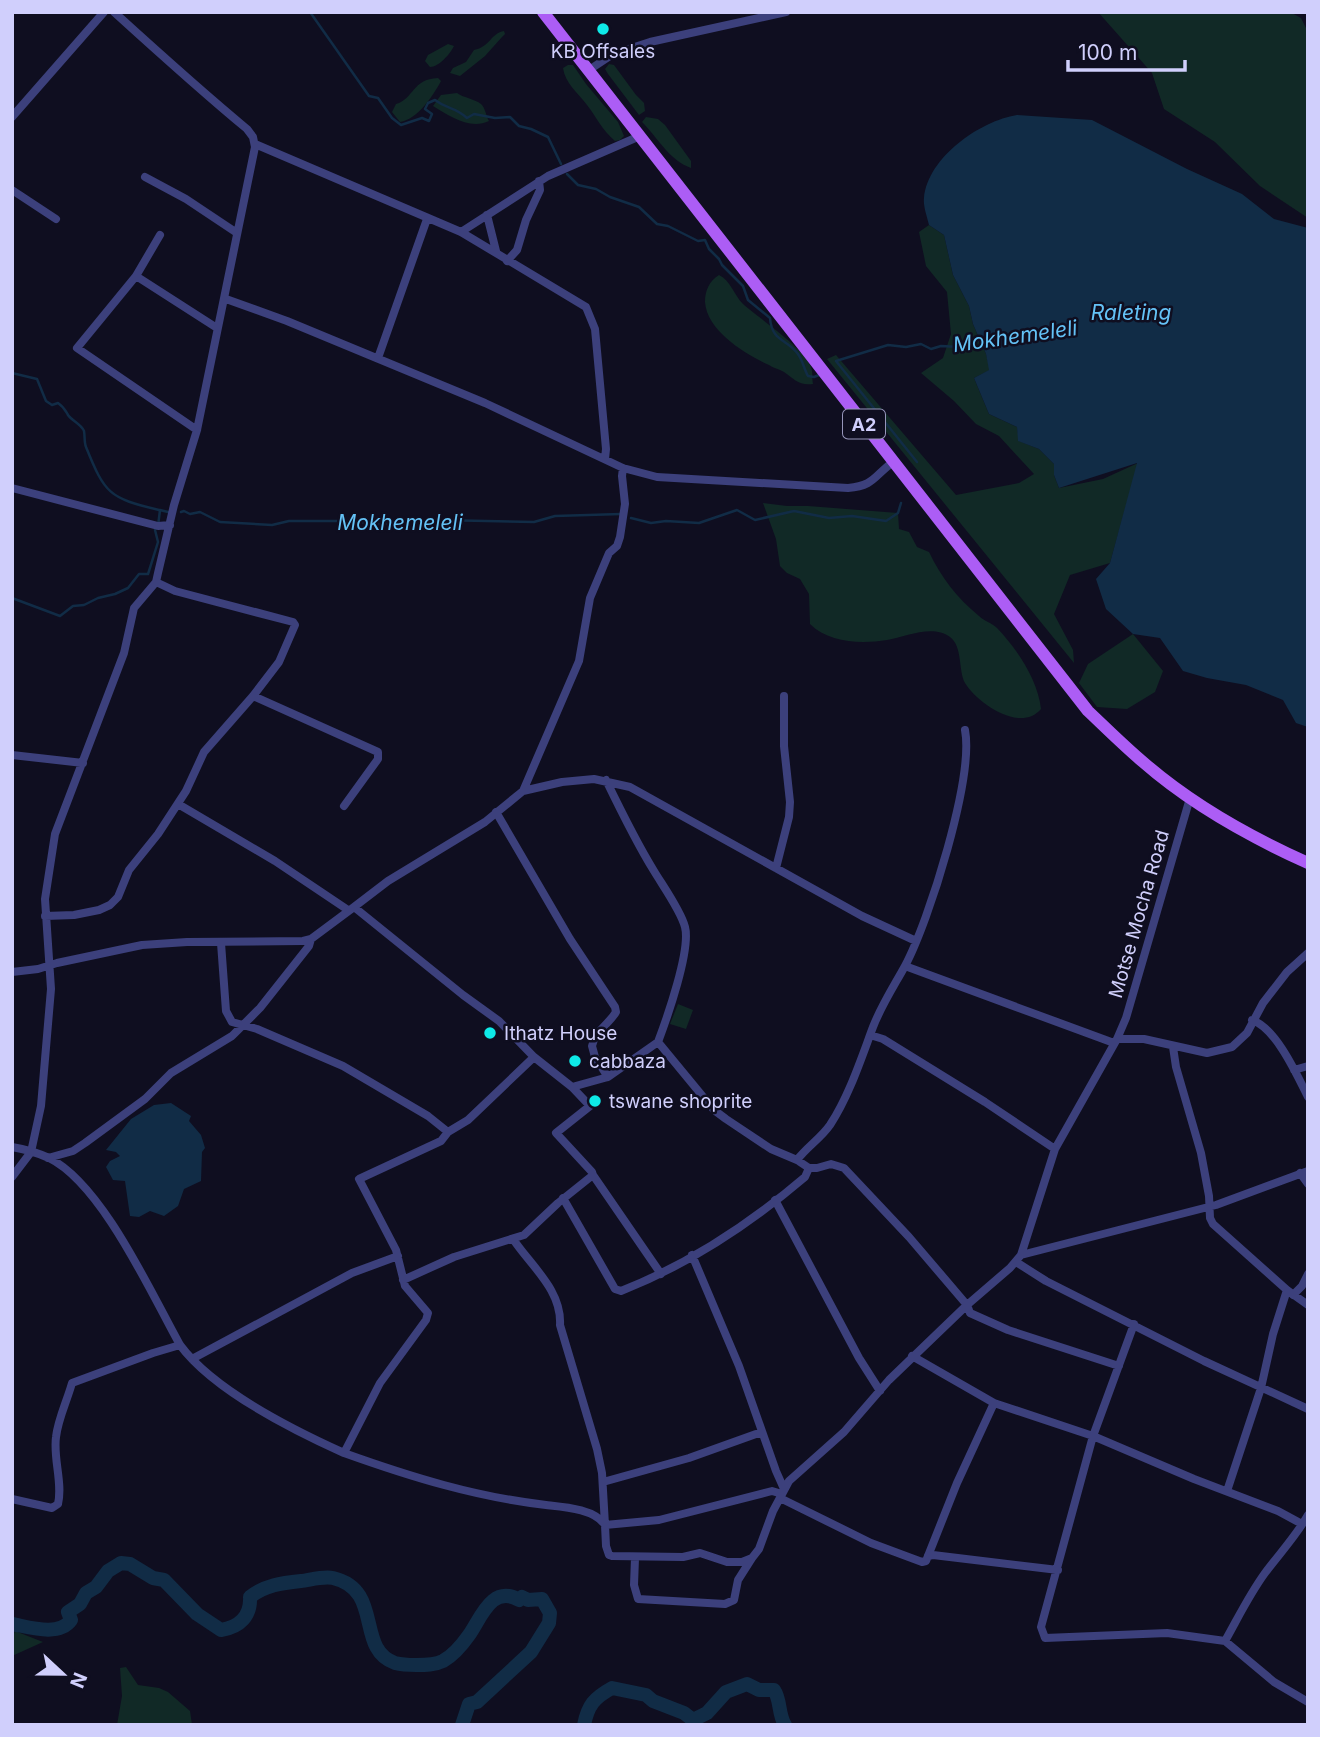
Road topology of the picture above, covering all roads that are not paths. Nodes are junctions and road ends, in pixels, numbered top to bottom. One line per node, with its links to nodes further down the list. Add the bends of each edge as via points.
1 (104, 12): 6 (street)
2 (114, 12): 8 (street, via 247,129)
3 (543, 12): 5 (main road, A2)
4 (786, 12): 5 (street, via 650,42 613,54)
5 (589, 70): 7 (main road, A2)
6 (12, 117)
7 (640, 136): 10 (street); 26 (main road, A2)
8 (255, 144): 14 (street); 16 (street)
9 (145, 177): 16 (street)
10 (539, 181): 12 (street); 19 (street, via 540,190 517,250)
11 (12, 190): 13 (street)
12 (487, 215): 15 (street); 18 (street)
13 (56, 219)
14 (427, 219): 15 (street); 23 (street)
15 (461, 232): 18 (street)
16 (237, 233): 21 (street)
17 (160, 235): 20 (street)
18 (496, 251): 19 (street)
19 (507, 261): 25 (street, via 586,307 594,329)
20 (136, 276): 22 (street); 24 (street, via 77,348)
21 (226, 299): 22 (street); 23 (street)
22 (217, 328): 24 (street)
23 (378, 358): 25 (street)
24 (197, 430): 29 (street)
25 (605, 459): 27 (street)
26 (893, 462): 27 (street, via 875,480 848,488 657,477); 38 (main road, A2, via 1088,711 1144,763)
27 (623, 468): 37 (street, via 625,504 620,537 608,553 590,598 579,661)
28 (12, 488): 29 (street, via 158,526)
29 (170, 525): 30 (street)
30 (156, 582): 31 (street, via 294,623 279,662); 35 (street, via 134,608 124,653)
31 (253, 696): 39 (street, via 204,752); 40 (street, via 378,752 378,759)
32 (784, 696): 43 (street, via 790,802)
33 (965, 730): 47 (street, via 967,742 952,830)
34 (12, 755): 35 (street)
35 (83, 762): 45 (street, via 55,834)
36 (606, 780): 37 (street, via 579,779); 43 (street, via 630,787); 57 (street, via 685,927 679,974)
37 (523, 791): 41 (street)
38 (1190, 797): 42 (main road, A2); 56 (street, Motse Mocha Road, via 1138,982)
39 (178, 804): 44 (street); 45 (street, via 110,905 74,915)
40 (344, 806)
41 (496, 812): 44 (street); 62 (street, via 615,1007 615,1016 592,1046)
42 (1308, 863)
43 (776, 868): 47 (street)
44 (351, 909): 46 (street); 59 (street, via 499,1021)
45 (45, 916): 50 (street)
46 (311, 939): 48 (street); 54 (street)
47 (915, 941): 51 (street)
48 (221, 943): 50 (street, via 142,945); 54 (street, via 226,1011 232,1022)
49 (1308, 953): 53 (street, via 1287,972)
50 (49, 966): 52 (street); 68 (street, via 45,1072)
51 (905, 966): 55 (street); 56 (street)
52 (12, 972)
53 (1252, 1020): 58 (street, via 1240,1042 1220,1051); 61 (street, via 1269,1032)
54 (243, 1027): 65 (street, via 343,1066); 69 (street, via 171,1073 145,1099 85,1143)
55 (870, 1035): 67 (street); 70 (street, via 831,1123)
56 (1115, 1041): 58 (street); 67 (street, Motse Mocha Road)
57 (658, 1042): 62 (street); 70 (street, via 714,1110 771,1149)
58 (1173, 1046): 78 (street, via 1201,1153)
59 (534, 1056): 63 (street); 65 (street, via 468,1120)
60 (1308, 1066): 61 (street)
61 (1294, 1070): 64 (street)
62 (608, 1077): 63 (street)
63 (572, 1087): 73 (street, via 590,1106 556,1133)
64 (1308, 1097)
65 (448, 1132): 81 (street, via 441,1141 359,1178)
66 (12, 1147): 68 (street)
67 (1055, 1149): 82 (street, Motse Mocha Road)
68 (31, 1152): 69 (street); 74 (street)
69 (48, 1158): 90 (street, via 88,1191 112,1222)
70 (797, 1160): 71 (street)
71 (809, 1168): 77 (street, via 806,1177); 87 (street, via 831,1164 844,1168)
72 (1304, 1172): 75 (street); 78 (street)
73 (593, 1175): 76 (street); 83 (street)
74 (12, 1177)
75 (1308, 1184)
76 (563, 1198): 79 (street, via 530,1231); 83 (street, via 617,1291)
77 (775, 1200): 80 (street); 95 (street)
78 (1209, 1205): 82 (street); 86 (street, via 1213,1224)
79 (513, 1239): 85 (street, via 454,1257); 101 (street, via 558,1304)
80 (692, 1255): 83 (street); 98 (street)
81 (398, 1256): 85 (street); 92 (street, via 352,1273)
82 (1019, 1258): 87 (street); 89 (street, via 1046,1281)
83 (661, 1273)
84 (1308, 1275): 86 (street, via 1302,1286)
85 (403, 1280): 100 (street, via 428,1316 380,1383)
86 (1290, 1293): 88 (street); 94 (street, via 1273,1334)
87 (967, 1305): 91 (street); 93 (street, via 970,1313 987,1322)
88 (1308, 1305)
89 (1134, 1324): 93 (street); 94 (street)
90 (180, 1345): 92 (street); 104 (street, via 72,1383 56,1437 58,1504 52,1508)
91 (912, 1356): 95 (street); 96 (street)
92 (192, 1359): 100 (street, via 253,1406)
93 (1119, 1366): 99 (street)
94 (1261, 1388): 97 (street); 102 (street)
95 (880, 1391): 103 (street)
96 (994, 1403): 99 (street); 108 (street)
97 (1308, 1409)
98 (762, 1434): 101 (street); 103 (street)
99 (1093, 1436): 102 (street); 111 (street)
100 (344, 1453): 107 (street, via 436,1485 597,1516)
101 (603, 1482): 107 (street)
102 (1227, 1491): 106 (street)
103 (782, 1493): 107 (street, via 772,1491 659,1520); 108 (street, via 871,1543 922,1562); 110 (street)
104 (12, 1499)
105 (1308, 1514): 106 (street)
106 (1303, 1524): 112 (street, via 1259,1582)
107 (606, 1525): 109 (street, via 609,1555)
108 (928, 1556): 111 (street)
109 (635, 1558): 110 (street, via 683,1558 700,1553 727,1562); 110 (street, via 638,1599 725,1604 734,1600 738,1580)
110 (752, 1558)
111 (1058, 1570): 112 (street, via 1041,1627 1045,1638 1167,1633)
112 (1225, 1641): 113 (street)
113 (1308, 1702)

